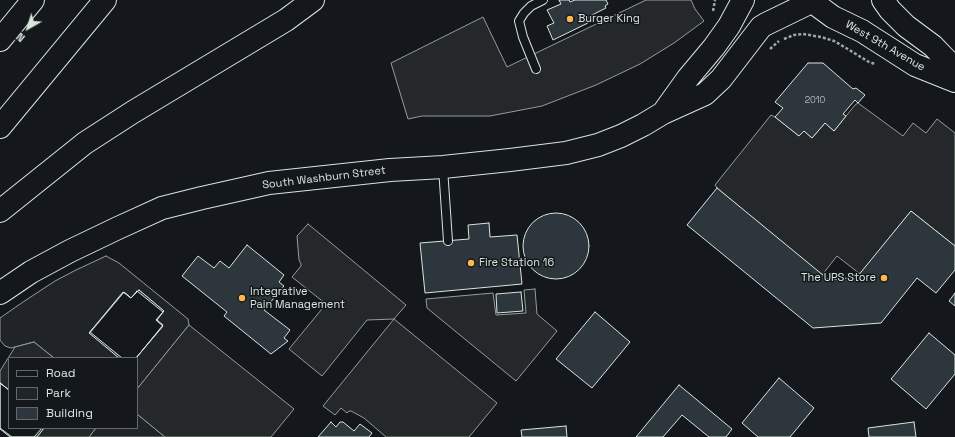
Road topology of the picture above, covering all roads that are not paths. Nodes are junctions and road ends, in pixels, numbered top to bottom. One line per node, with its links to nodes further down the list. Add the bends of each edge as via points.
1 (33, 0): 9 (main road)
2 (105, 0): 13 (main road)
3 (313, 0): 15 (main road, via 286,20 85,143)
4 (543, 0): 11 (lane, via 531,6 519,21)
5 (840, 0): 8 (main road, South Washburn Street)
6 (883, 0): 10 (main road, West 9th Avenue, via 902,22 933,46)
7 (742, 1): 12 (main road, South Washburn Street, via 729,26)
8 (805, 4): 10 (main road, West 9th Avenue, via 862,31 915,65); 12 (main road, South Washburn Street, via 761,27 721,79 705,94)
9 (0, 40)
10 (954, 67)
11 (536, 69)
12 (663, 113): 14 (main road, South Washburn Street, via 621,136 587,149)
13 (0, 127)
14 (443, 166): 16 (lane); 17 (main road, South Washburn Street, via 268,183 162,208 70,251 31,272)
15 (0, 210)
16 (448, 241)
17 (0, 293)

